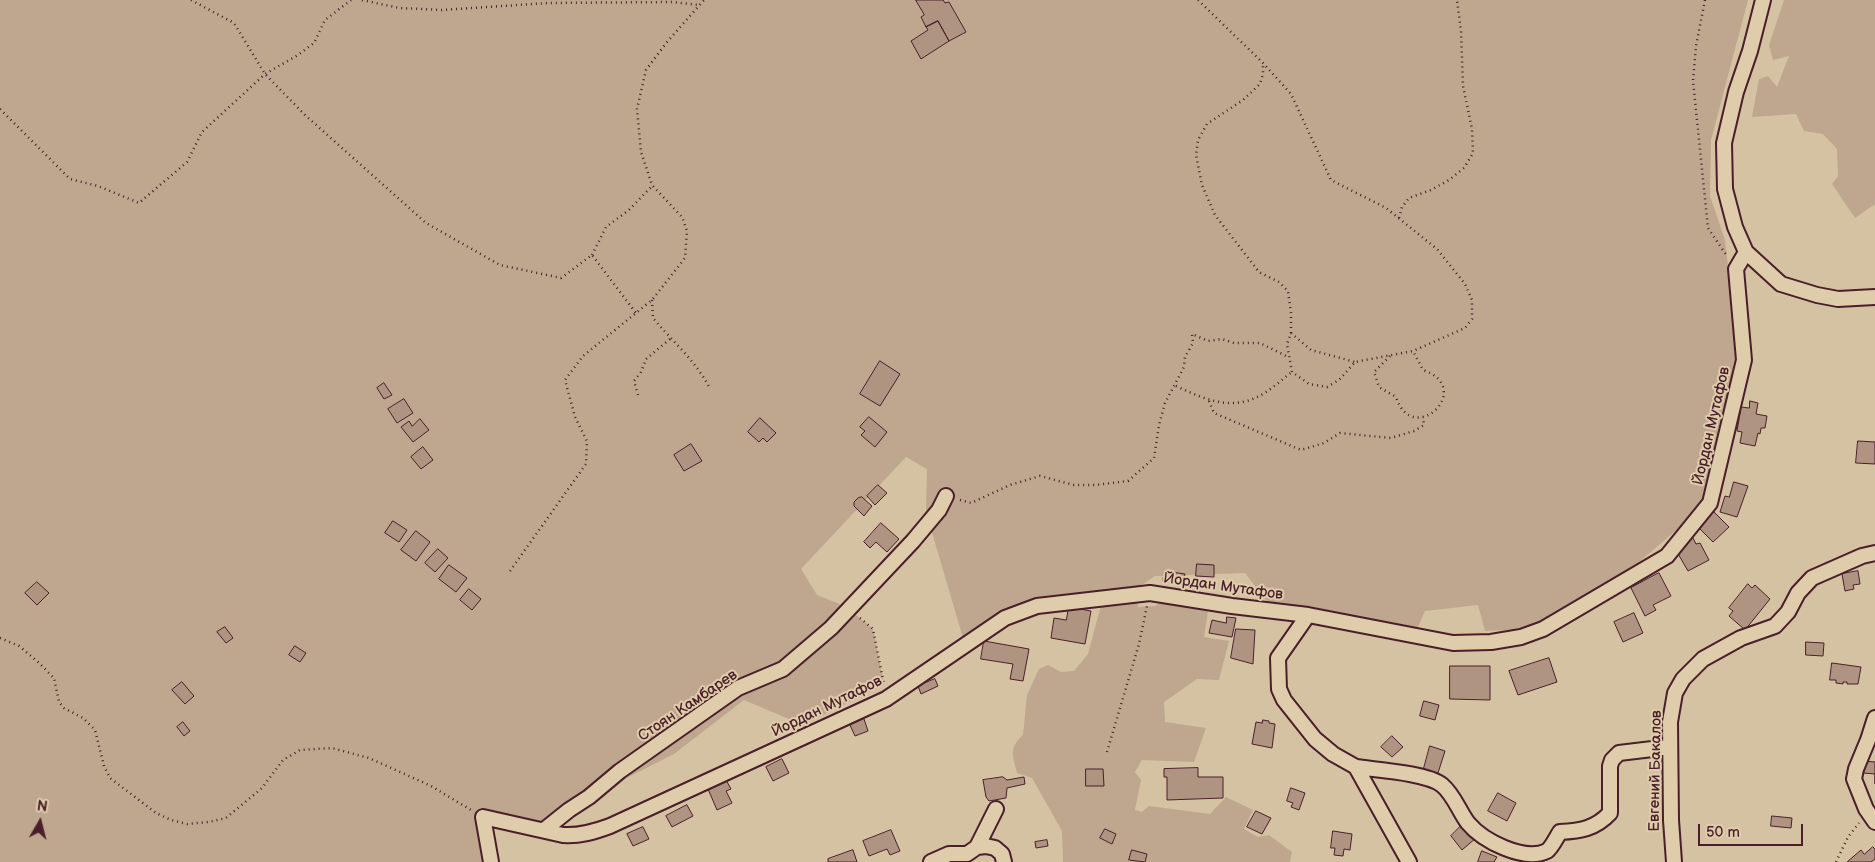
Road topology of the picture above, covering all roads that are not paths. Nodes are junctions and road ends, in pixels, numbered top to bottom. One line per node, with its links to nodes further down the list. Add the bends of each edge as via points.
1 (1763, 0): 2 (street, via 1724,143 1725,189)
2 (1746, 252): 3 (street, via 1781,284 1816,296 1838,299); 6 (street, Йордан Мутафов, via 1736,269 1744,360 1710,503 1667,556 1543,629 1491,642 1453,643)
3 (1875, 297)
4 (946, 496): 12 (street, Стоян Камбарев, via 939,510 913,541 849,609 783,669 738,688 620,771)
5 (1875, 553): 8 (street, Евгений Бакалов, via 1812,578 1775,626 1742,638 1703,659 1683,679 1675,693)
6 (1308, 615): 9 (street, via 1278,658 1279,689 1315,739); 12 (street, Йордан Мутафов, via 1150,593 1037,606 1005,618 892,695 610,826 576,836)
7 (1875, 718): 11 (street, via 1854,779)
8 (1670, 747): 9 (street, via 1619,753 1610,766 1610,813 1600,823 1560,832 1548,851 1535,858 1508,853 1490,842 1469,823 1440,784 1419,776); 18 (street, Евгений Бакалов)
9 (1356, 767): 17 (street)
10 (996, 809): 13 (street)
11 (1873, 819)
12 (544, 830): 14 (street, Йордан Мутафов, via 483,816)
13 (977, 847): 15 (street, via 967,854 949,854); 16 (street, via 995,848 1002,854)
14 (492, 862)
15 (931, 862)
16 (1004, 862)
17 (1409, 862)
18 (1674, 862)

